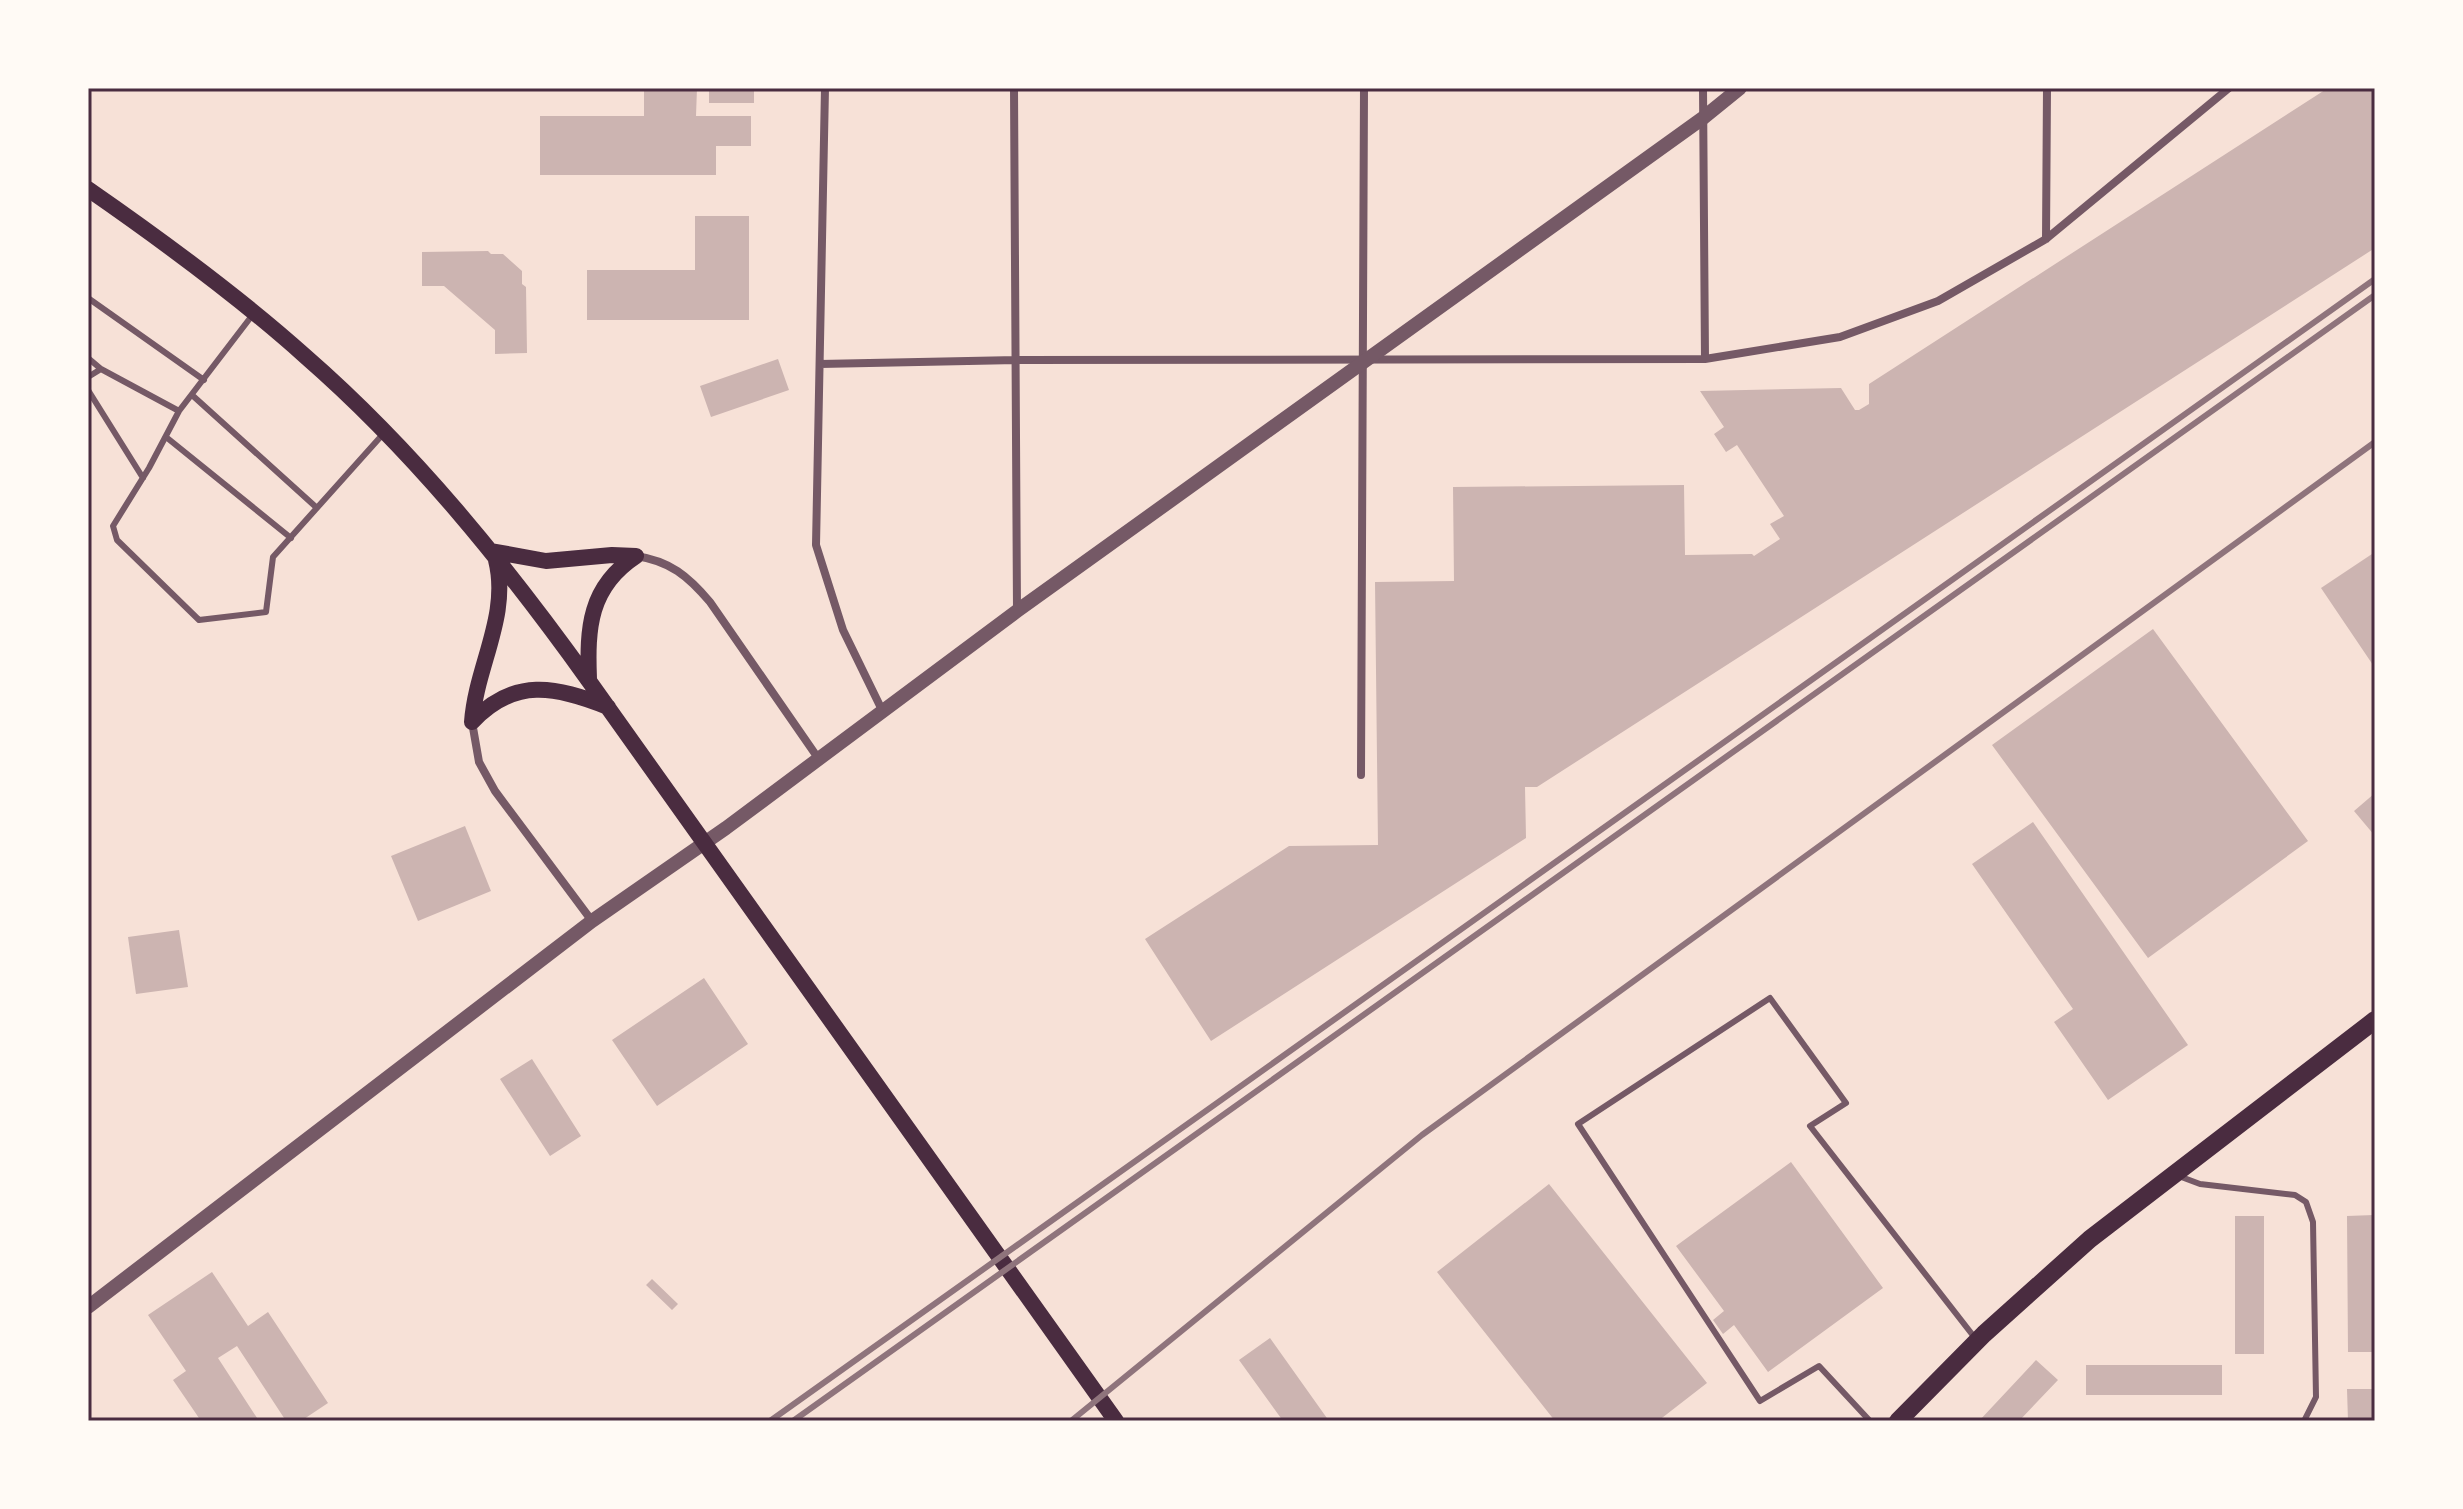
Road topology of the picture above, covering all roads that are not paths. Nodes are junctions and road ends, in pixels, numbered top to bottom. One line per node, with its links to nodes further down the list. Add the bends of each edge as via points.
1 (825, 88): 18 (street)
2 (1014, 88): 16 (street)
3 (1364, 88): 17 (street)
4 (1703, 88): 9 (street)
5 (1740, 88): 9 (street)
6 (2047, 88): 11 (street)
7 (2229, 88): 8 (street)
8 (2215, 92): 11 (street)
9 (1703, 118): 15 (street); 17 (street)
10 (88, 189): 13 (main road)
11 (2046, 239): 15 (street, via 1938,301 1840,337)
12 (88, 298): 21 (lane)
13 (254, 313): 21 (lane); 25 (main road)
14 (88, 358): 19 (lane)
15 (1705, 359): 17 (street)
16 (1017, 360): 17 (street); 18 (street); 32 (street)
17 (1363, 361): 32 (street); 38 (street)
18 (820, 364): 35 (street, via 816,545 843,630)
19 (101, 369): 20 (lane); 24 (lane)
20 (88, 377)
21 (204, 380): 23 (lane)
22 (88, 390): 27 (lane)
23 (192, 395): 24 (lane); 28 (lane)
24 (179, 411): 26 (lane)
25 (384, 433): 28 (lane); 30 (main road)
26 (166, 437): 27 (lane); 29 (lane)
27 (143, 478): 29 (lane, via 113,526 117,540 199,620 266,612 273,557)
28 (317, 508): 29 (lane)
29 (291, 538)
30 (493, 554): 31 (main road, via 546,561); 33 (main road); 36 (main road, via 500,594)
31 (636, 556): 33 (main road, via 601,590 589,634); 37 (street, via 675,567 694,582)
32 (1017, 611): 35 (street)
33 (589, 681): 34 (main road)
34 (608, 707): 36 (main road, via 563,692 520,691 487,706); 44 (main road)
35 (882, 710): 37 (street)
36 (472, 722): 39 (street, via 479,762 495,791)
37 (818, 758): 39 (street)
38 (1361, 775)
39 (592, 921): 42 (street)
40 (2375, 1020): 41 (main road)
41 (2173, 1174): 43 (main road, via 2090,1239); 47 (lane, via 2200,1184 2295,1195 2306,1202 2313,1222 2316,1397)
42 (88, 1307)
43 (1977, 1341): 45 (lane, via 1810,1126 1846,1103 1770,998 1578,1124 1760,1401 1819,1366); 46 (main road)
44 (1116, 1421)
45 (1870, 1421)
46 (1898, 1421)
47 (2304, 1421)

